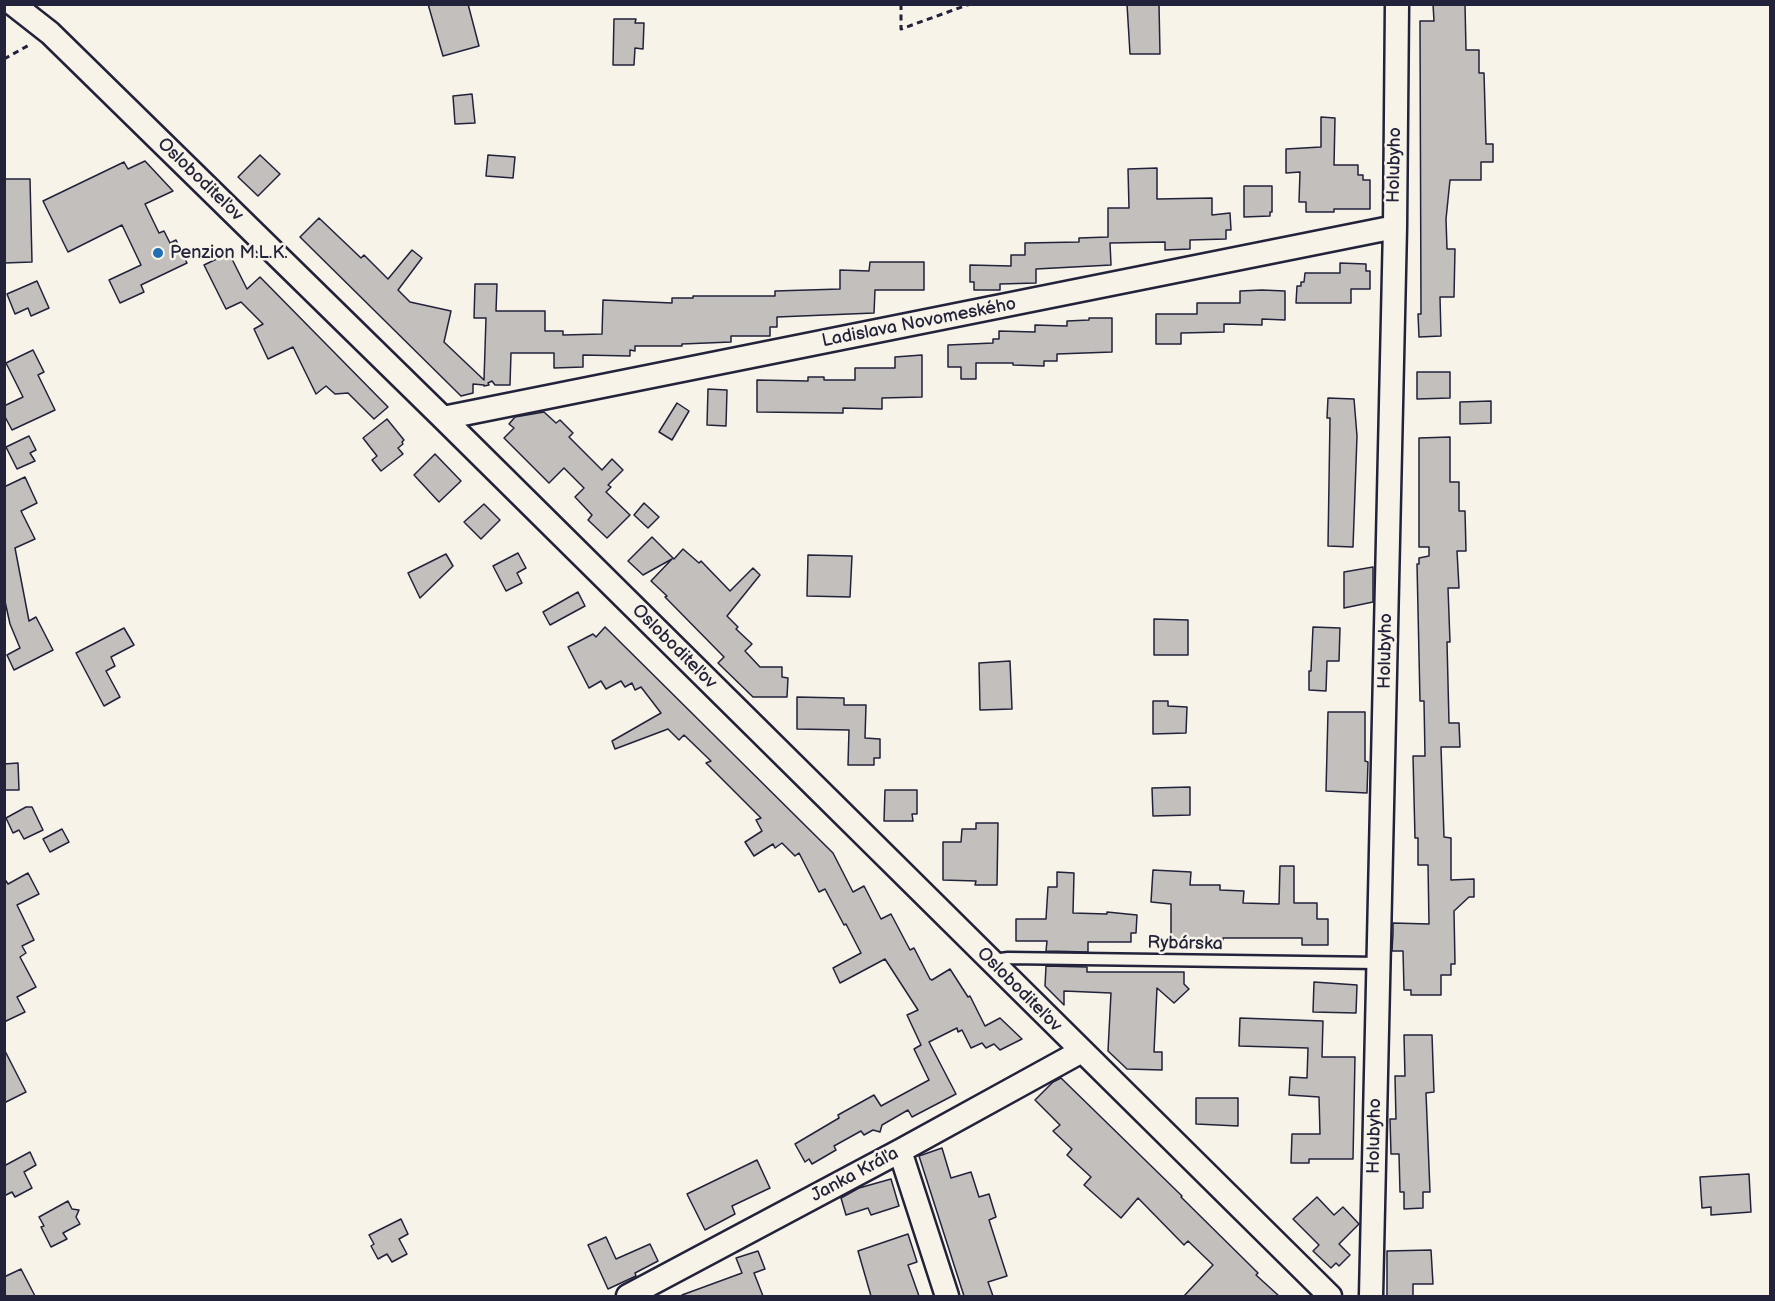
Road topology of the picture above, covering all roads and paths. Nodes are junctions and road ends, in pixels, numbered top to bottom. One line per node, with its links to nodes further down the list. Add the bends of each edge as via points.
1 (13, 4): 5 (street, Osloboditeľov)
2 (901, 4): 3 (path, via 901,29)
3 (970, 4)
4 (1397, 4): 7 (street, Holubyho)
5 (50, 33): 6 (path); 8 (street, Osloboditeľov)
6 (4, 59)
7 (1395, 227): 8 (street, Ladislava Novomeského); 10 (street, Holubyho)
8 (443, 418): 9 (street, Osloboditeľov)
9 (990, 961): 10 (lane, Rybárska, via 1008,958); 11 (street, Osloboditeľov)
10 (1379, 963): 16 (street, Holubyho)
11 (1080, 1052): 12 (street, Janka Kráľa); 15 (street, Osloboditeľov)
12 (900, 1151): 13 (street, Janka Kráľa); 14 (street)
13 (628, 1296)
14 (947, 1296)
15 (1330, 1296)
16 (1371, 1296)

